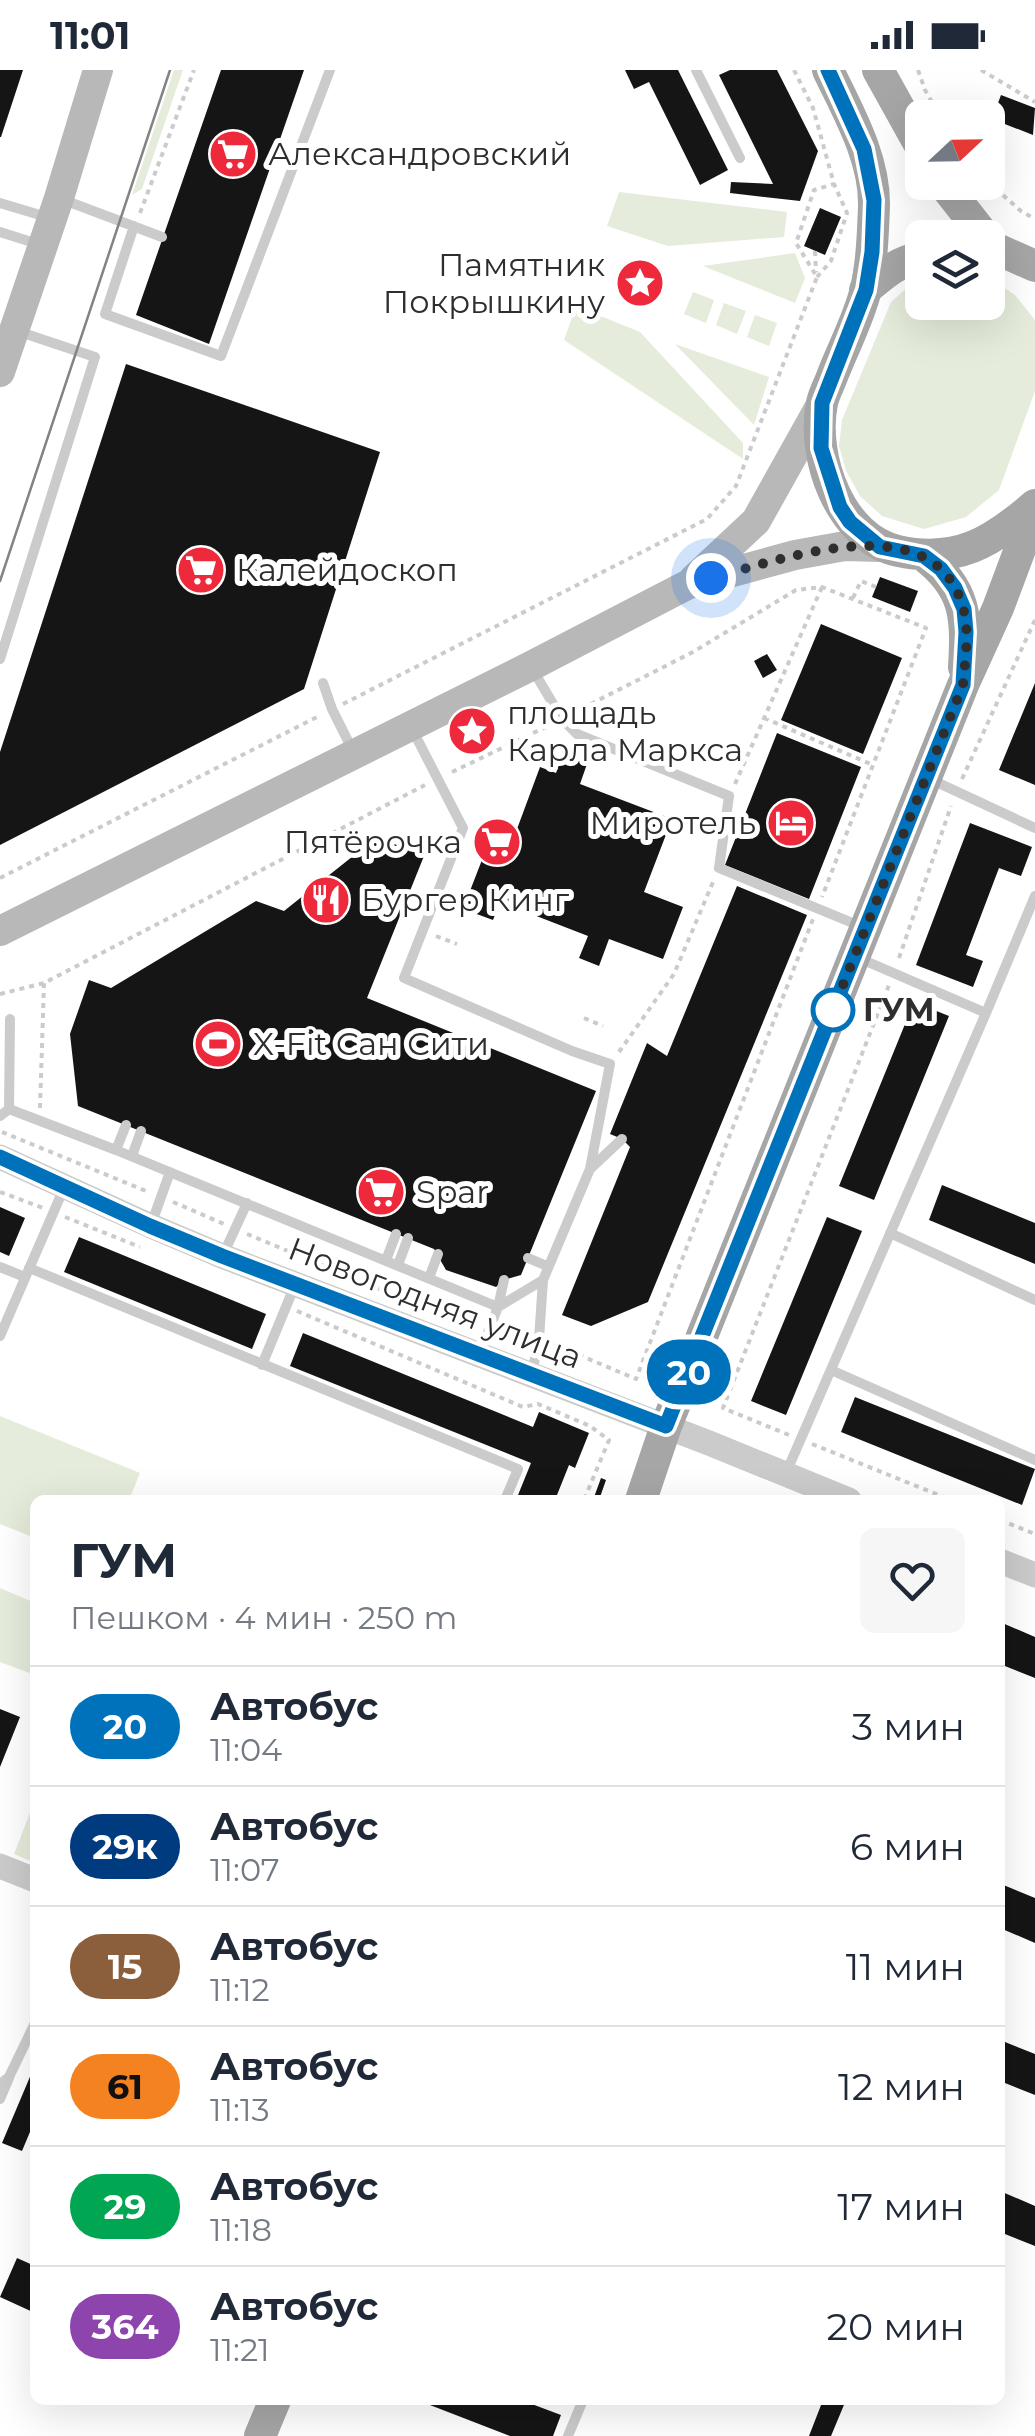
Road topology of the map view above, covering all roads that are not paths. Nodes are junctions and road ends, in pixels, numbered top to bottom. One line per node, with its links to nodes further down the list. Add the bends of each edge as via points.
1 (98, 70): 10 (main road)
2 (330, 70): 12 (lane, via 221,356 105,314)
3 (696, 70): 7 (lane)
4 (878, 70): 6 (main road)
5 (828, 72): 18 (main road, via 864,149 874,200)
6 (905, 118)
7 (740, 158)
8 (956, 200): 11 (main road)
9 (0, 203): 10 (lane)
10 (51, 220): 12 (lane); 13 (lane); 19 (main road)
11 (971, 220)
12 (134, 226): 14 (lane)
13 (0, 232)
14 (162, 237)
15 (1005, 251): 17 (main road)
16 (905, 261): 18 (main road)
17 (1035, 266)
18 (866, 290): 21 (main road)
19 (14, 330): 20 (main road); 26 (lane, via 95,357)
20 (0, 372)
21 (822, 403): 23 (main road, via 821,448 840,507); 25 (main road, via 756,521)
22 (1035, 507): 24 (main road, via 981,545); 29 (main road)
23 (880, 547): 24 (main road); 25 (main road, via 794,555)
24 (924, 556): 29 (main road, via 941,569 964,609)
25 (688, 584): 27 (main road)
26 (0, 659)
27 (531, 666): 30 (main road); 36 (lane, via 577,734 730,796 719,868 817,909)
28 (322, 683): 31 (lane)
29 (963, 685): 32 (main road)
30 (411, 726): 31 (main road); 46 (lane, via 463,828 404,978 610,1064)
31 (355, 754): 35 (main road)
32 (926, 777): 33 (lane); 36 (main road)
33 (1035, 828)
34 (1035, 896): 37 (lane)
35 (0, 931)
36 (859, 942): 37 (lane, via 893,974); 71 (main road)
37 (986, 1013): 50 (lane)
38 (10, 1019): 39 (lane)
39 (4, 1112): 43 (lane)
40 (126, 1125): 43 (lane)
41 (141, 1131): 44 (lane)
42 (622, 1139): 46 (lane)
43 (116, 1150): 44 (lane)
44 (132, 1156): 47 (lane)
45 (0, 1158): 48 (street, Новогодняя улица)
46 (590, 1170): 58 (lane)
47 (170, 1172): 49 (lane); 51 (lane)
48 (64, 1187): 51 (street, Новогодняя улица); 59 (lane)
49 (246, 1203): 53 (lane); 55 (lane)
50 (890, 1233): 64 (lane); 69 (lane)
51 (147, 1238): 53 (street, Новогодняя улица)
52 (438, 1254): 60 (lane)
53 (222, 1256): 63 (street, Новогодняя улица)
54 (528, 1258): 58 (lane)
55 (386, 1260): 56 (lane); 56 (lane, via 402,1236)
56 (398, 1265): 60 (lane)
57 (0, 1266): 59 (lane)
58 (547, 1266): 62 (lane)
59 (27, 1272): 66 (lane); 68 (lane)
60 (429, 1278): 65 (lane)
61 (504, 1280): 65 (lane)
62 (542, 1280): 65 (lane); 70 (lane)
63 (291, 1295): 67 (street, Новогодняя улица); 68 (lane)
64 (1035, 1300)
65 (498, 1307): 67 (lane)
66 (0, 1336)
67 (483, 1345): 70 (street, Новогодняя улица)
68 (262, 1365): 74 (lane, via 518,1468)
69 (831, 1370): 72 (lane); 73 (lane)
70 (532, 1374): 71 (street, Новогодняя улица)
71 (666, 1426): 73 (street, Новогодняя улица); 75 (main road)
72 (1035, 1460)
73 (786, 1474): 76 (street, Новогодняя улица)
74 (507, 1495)
75 (642, 1495)
76 (838, 1495)
77 (1005, 1563): 78 (street)
78 (1035, 1576)
79 (0, 1866): 80 (street)
80 (30, 1878)
81 (30, 2032): 82 (lane)
82 (4, 2081): 83 (lane)
83 (0, 2099)
84 (273, 2405): 86 (main road)
85 (581, 2405): 87 (lane)
86 (260, 2436)
87 (568, 2436)

